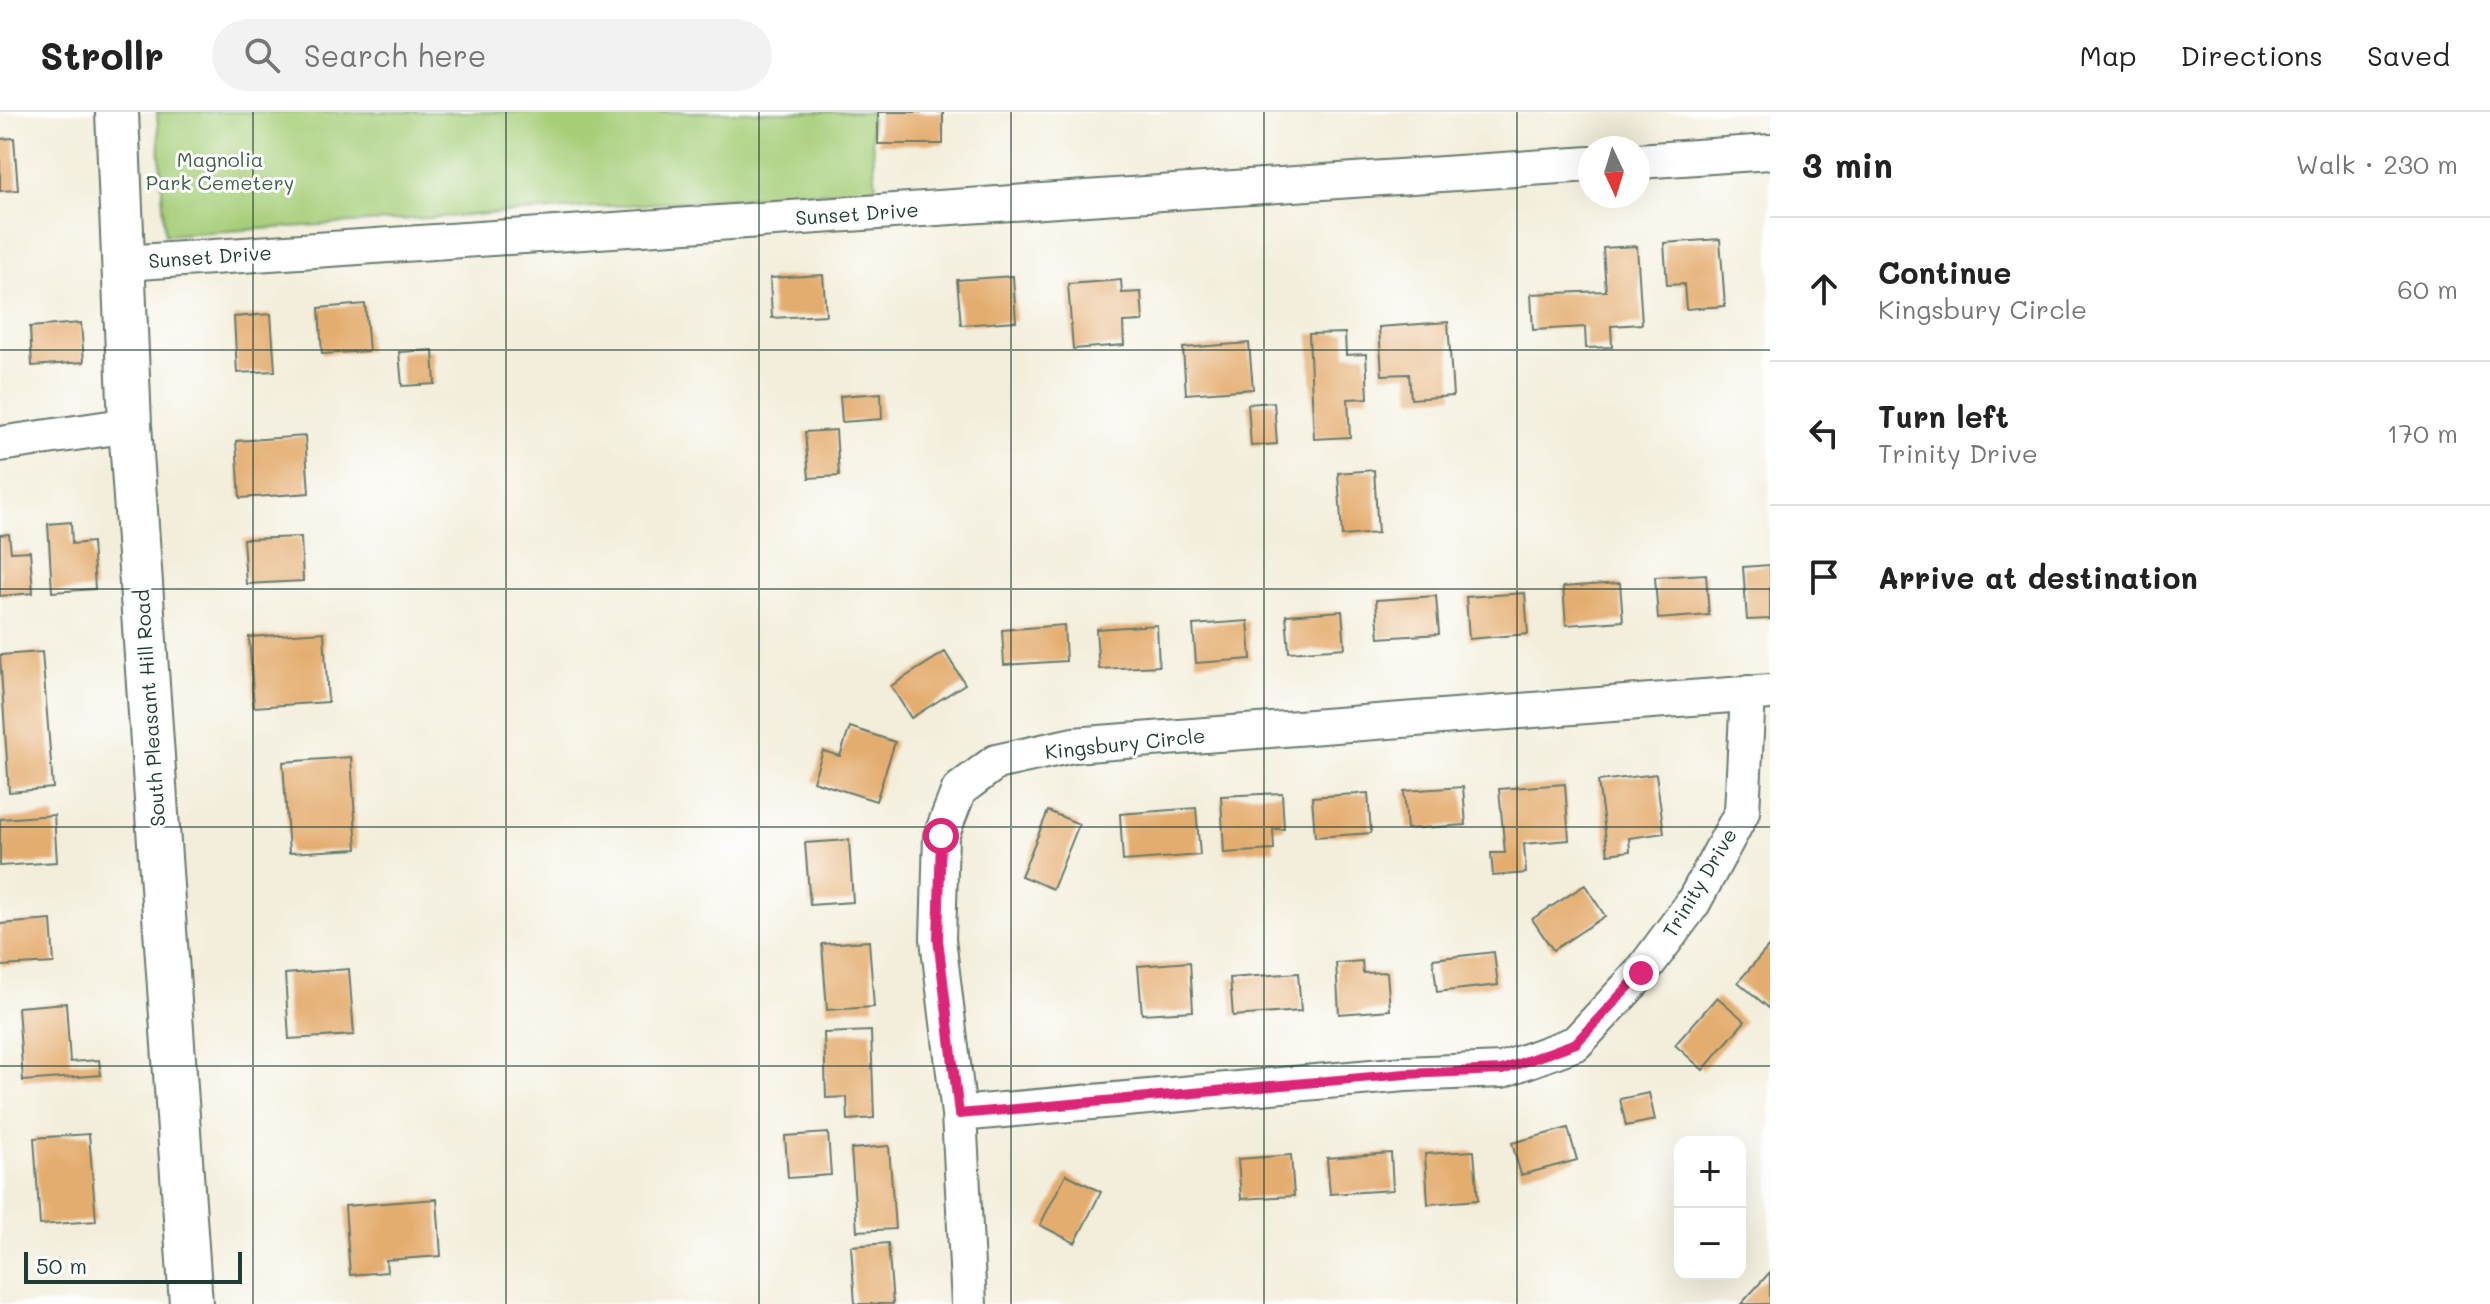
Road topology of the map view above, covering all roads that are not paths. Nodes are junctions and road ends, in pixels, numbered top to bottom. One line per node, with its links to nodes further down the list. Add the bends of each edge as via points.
1 (117, 112): 5 (street, South Pleasant Hill Road)
2 (1770, 152): 3 (street)
3 (1650, 160)
4 (1578, 165): 5 (street, Sunset Drive)
5 (124, 263): 6 (street, South Pleasant Hill Road)
6 (130, 425): 7 (street); 10 (street, South Pleasant Hill Road)
7 (0, 444)
8 (1759, 692): 9 (street, Trinity Drive, via 1742,812 1693,903 1641,973 1576,1043 1502,1070); 9 (street, Kingsbury Circle, via 1073,745 996,762 959,790 941,836 938,939)
9 (959, 1114): 11 (street, Kingsbury Circle)
10 (191, 1304)
11 (969, 1304)

